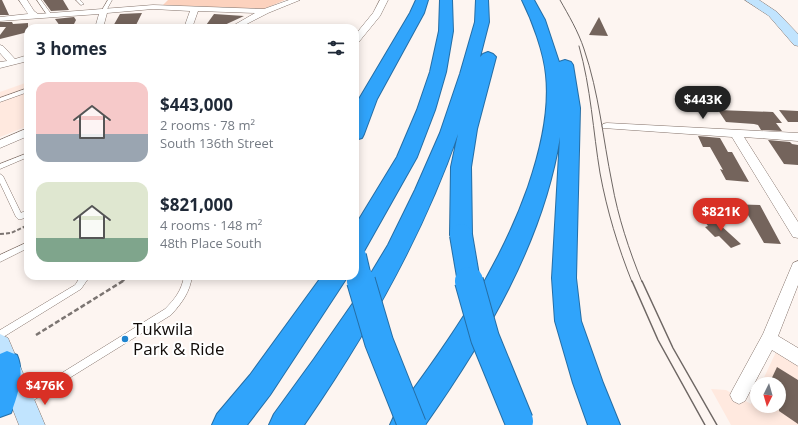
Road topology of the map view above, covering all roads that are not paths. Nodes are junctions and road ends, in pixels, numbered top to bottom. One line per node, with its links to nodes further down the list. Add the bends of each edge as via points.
1 (23, 0): 21 (street)
2 (39, 0): 20 (lane)
3 (78, 0): 15 (lane)
4 (110, 0): 18 (lane)
5 (162, 0): 16 (street)
6 (296, 0): 19 (street)
7 (384, 0): 26 (street, via 377,14)
8 (422, 0): 34 (highway, via 368,99)
9 (446, 0): 45 (highway, via 446,31 438,72 426,110 407,157)
10 (482, 0): 61 (highway, via 482,22 478,41 446,142 426,190 382,276 316,383)
11 (495, 0): 59 (highway, bridge, via 496,24 468,129 461,167 461,235 477,311 497,370)
12 (528, 0): 62 (highway, via 538,18 554,74 553,124 543,172 527,221 496,287 460,347)
13 (537, 0): 64 (highway, via 546,13 561,53 571,108 564,278 568,321)
14 (751, 0): 27 (street, via 773,14)
15 (82, 4)
16 (155, 7): 17 (street); 18 (street)
17 (195, 9): 19 (street); 24 (street)
18 (104, 10): 20 (street); 23 (street)
19 (265, 11): 25 (street)
20 (50, 15): 21 (street)
21 (36, 16): 22 (street)
22 (0, 19)
23 (100, 24)
24 (189, 24)
25 (241, 24)
26 (359, 36)
27 (798, 42)
28 (0, 48): 30 (street)
29 (24, 59): 30 (street)
30 (12, 61): 31 (street)
31 (0, 65)
32 (24, 91): 33 (lane)
33 (0, 100)
34 (359, 123)
35 (607, 126): 37 (street)
36 (24, 133): 39 (street)
37 (736, 134): 38 (street); 44 (street)
38 (798, 137)
39 (1, 142)
40 (24, 157): 41 (lane)
41 (0, 167)
42 (0, 176): 43 (lane, via 20,217)
43 (24, 214)
44 (798, 233)
45 (359, 239)
46 (24, 247): 47 (lane)
47 (0, 259)
48 (798, 267): 54 (street)
49 (359, 272): 63 (highway, bridge, via 374,331)
50 (83, 280): 53 (lane, via 78,287)
51 (188, 280): 58 (lane, via 179,301 168,312)
52 (333, 280): 60 (highway)
53 (0, 335)
54 (769, 339): 56 (street); 57 (street)
55 (4, 355): 58 (highway, via 4,391)
56 (798, 358)
57 (739, 396)
58 (18, 410)
59 (520, 423)
60 (228, 425)
61 (285, 425)
62 (406, 425)
63 (412, 425)
64 (604, 425)

